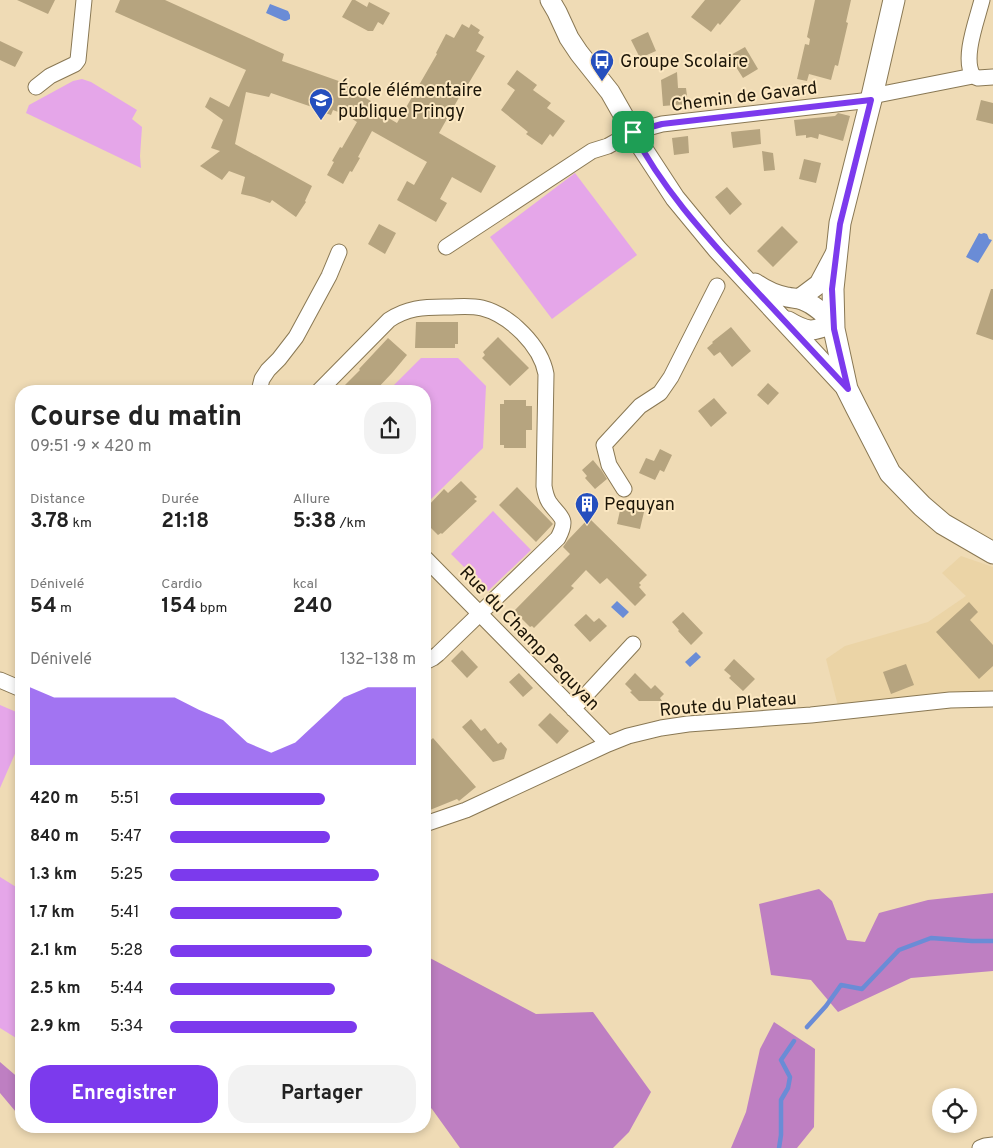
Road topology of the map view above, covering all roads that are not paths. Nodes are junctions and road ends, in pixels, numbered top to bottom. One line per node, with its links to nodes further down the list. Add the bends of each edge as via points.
1 (84, 0): 7 (street, via 78,60)
2 (550, 0): 9 (street, via 579,54 606,87)
3 (894, 0): 8 (main road)
4 (982, 0): 5 (street, via 970,52)
5 (973, 76): 6 (street, Chemin de Gavard); 8 (street, Chemin de Gavard)
6 (993, 77)
7 (36, 87)
8 (872, 98): 9 (street, Chemin de Gavard, via 662,124); 12 (main road)
9 (633, 132): 10 (street, Chemin de Gavard, via 592,152); 11 (street, via 675,198)
10 (446, 247)
11 (717, 248): 15 (street, via 765,290); 16 (street)
12 (836, 251): 15 (street, via 819,284); 17 (main road, via 832,289)
13 (339, 252): 18 (street, via 296,337 268,370)
14 (717, 286): 21 (street, via 671,377 660,392 640,406 604,446 609,464)
15 (799, 299): 17 (street)
16 (781, 318): 17 (street, via 801,329 818,330); 20 (street)
17 (834, 323): 20 (main road)
18 (260, 385)
19 (325, 385): 25 (street, via 389,320 422,307 485,309 518,327 528,339 545,365 546,374 544,486 548,501 564,524 558,538)
20 (852, 398): 22 (main road, via 896,462 949,513); 23 (main road, via 890,473 943,524)
21 (624, 489)
22 (993, 541)
23 (993, 553)
24 (431, 564): 25 (street, Rue du Champ Pequyan)
25 (480, 612): 27 (street); 31 (street, Rue du Champ Pequyan)
26 (633, 644): 31 (street)
27 (431, 659)
28 (0, 680): 29 (street)
29 (15, 686)
30 (993, 699): 32 (street, Route du Plateau, via 950,700 688,724 636,734)
31 (573, 709): 32 (street, Rue du Champ Pequyan)
32 (608, 744): 33 (street, Route du Plateau, via 466,810)
33 (431, 822)
34 (993, 1146): 35 (street)
35 (980, 1148)

